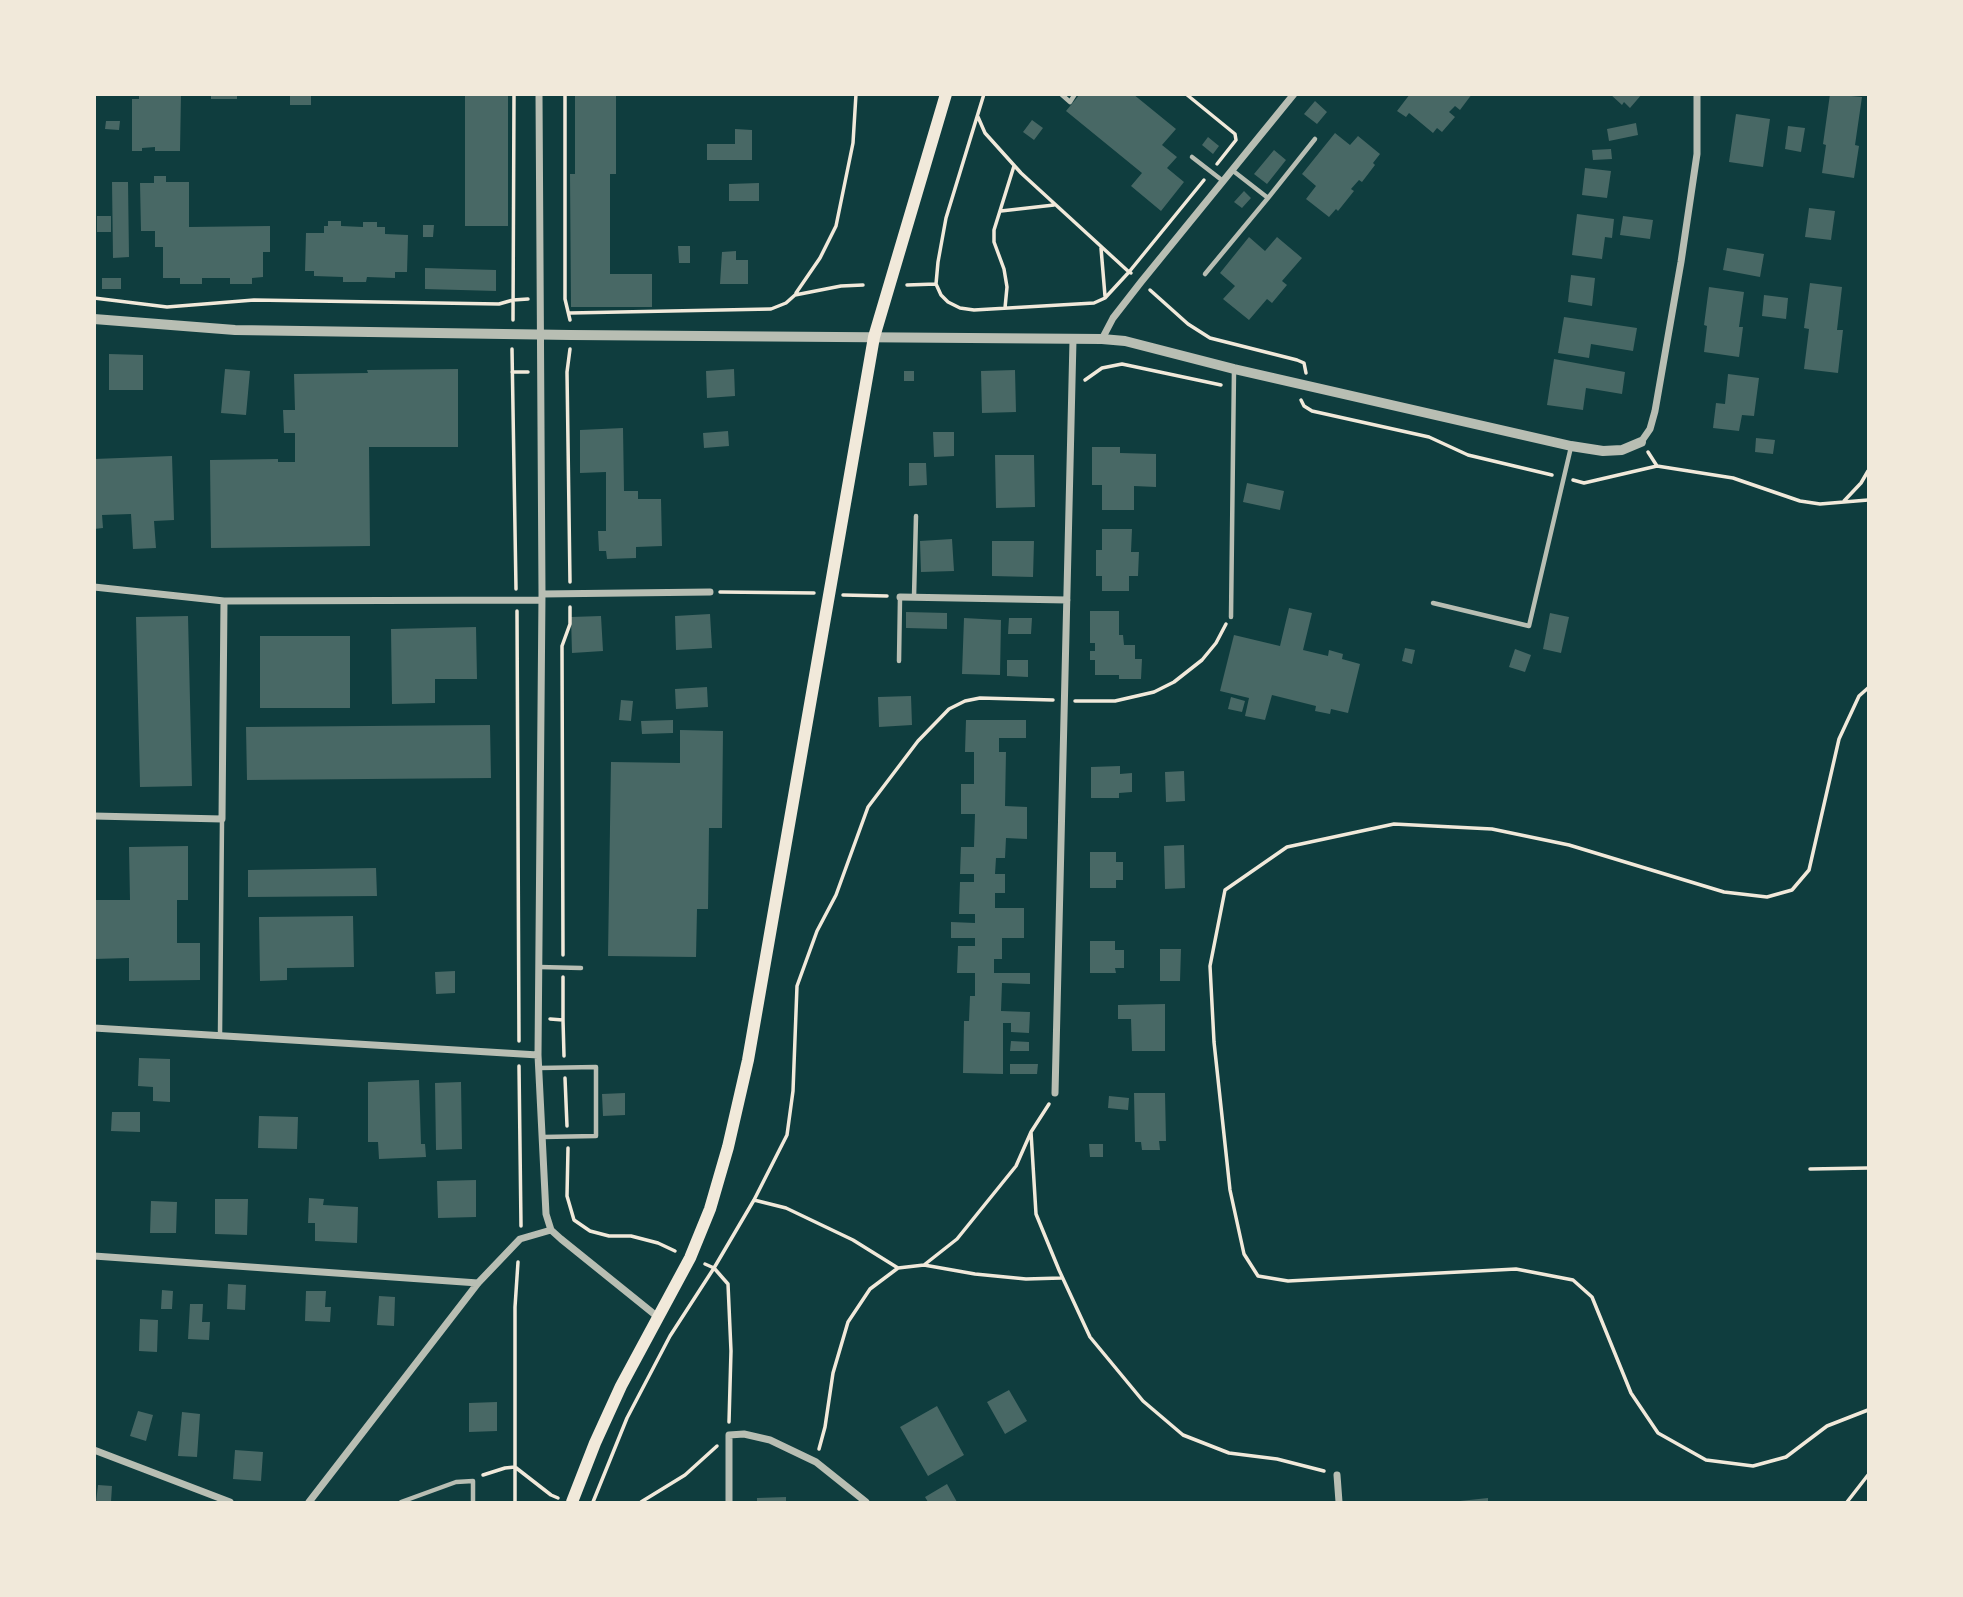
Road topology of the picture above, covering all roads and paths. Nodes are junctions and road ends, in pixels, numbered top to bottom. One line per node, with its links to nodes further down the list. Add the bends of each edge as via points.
1 (514, 94): 31 (path)
2 (539, 94): 36 (street)
3 (565, 94): 33 (path, via 565,299)
4 (856, 94): 28 (path, via 853,144 836,226)
5 (946, 94): 38 (main road)
6 (984, 94): 12 (path)
7 (1061, 94): 8 (lane, via 1070,102)
8 (1075, 94)
9 (1186, 94): 17 (path, via 1236,134)
10 (1294, 94): 16 (street)
11 (1698, 94): 44 (street, via 1697,154 1681,262 1655,411)
12 (978, 117): 15 (path, via 985,133); 23 (path)
13 (1315, 139): 19 (lane)
14 (1192, 157): 17 (lane)
15 (1014, 166): 20 (path); 21 (path)
16 (1232, 170): 18 (street); 19 (lane)
17 (1211, 171): 18 (lane); 22 (path, via 1129,272)
18 (1224, 181): 39 (street, via 1113,318)
19 (1268, 198): 24 (lane)
20 (1056, 204): 21 (path); 22 (path)
21 (1000, 211): 32 (path, via 994,242 1004,268)
22 (1101, 246): 30 (path)
23 (937, 262)
24 (1205, 274)
25 (936, 284): 27 (path)
26 (863, 285): 28 (path)
27 (907, 285)
28 (795, 295): 33 (path, via 771,309)
29 (94, 298): 31 (path, via 166,307 254,300 499,304)
30 (1105, 298)
31 (513, 300): 35 (path)
32 (1005, 308)
33 (570, 313): 37 (path)
34 (94, 319): 35 (street, via 235,330)
35 (512, 334): 36 (street); 56 (path)
36 (540, 334): 37 (street); 53 (street)
37 (571, 335): 38 (street); 51 (path, via 567,372)
38 (874, 337): 40 (street); 52 (main road)
39 (1102, 339): 40 (street); 41 (street)
40 (1073, 340): 43 (street)
41 (1234, 369): 45 (street); 60 (lane)
42 (1221, 385): 43 (path, via 1122,364 1102,368)
43 (1072, 394): 57 (street)
44 (1641, 442): 45 (street, via 1622,450)
45 (1571, 446): 59 (lane, via 1529,626)
46 (1868, 471): 47 (path)
47 (1844, 501)
48 (916, 516): 55 (lane)
49 (94, 587): 58 (street)
50 (710, 592): 51 (street); 52 (path)
51 (570, 594): 53 (street); 67 (path, via 570,624 562,646)
52 (829, 594): 54 (path); 88 (main road, via 748,1060 728,1147)
53 (542, 597): 56 (street); 66 (street)
54 (900, 597): 55 (street); 61 (lane)
55 (914, 597): 57 (street)
56 (516, 600): 58 (street); 69 (path)
57 (1067, 600): 63 (street)
58 (224, 601): 65 (street)
59 (1433, 603)
60 (1231, 617): 63 (path, via 1202,660 1174,682 1115,701)
61 (898, 661)
62 (1868, 688): 95 (path, via 1859,696 1839,738 1809,870 1792,890 1767,897 1724,892 1569,845 1492,829 1394,824 1287,847 1225,890 1210,966 1230,1190 1244,1254 1258,1276 1288,1281 1516,1269 1573,1280 1592,1297 1631,1393 1658,1433 1706,1460 1753,1466 1786,1457 1827,1426)
63 (1065, 701): 78 (street); 84 (path, via 979,698 949,709 918,741 868,807 797,986 787,1135)
64 (94, 816): 65 (street)
65 (222, 819): 73 (lane)
66 (539, 967): 67 (lane); 70 (street)
67 (563, 968): 68 (lane); 71 (path)
68 (581, 968)
69 (520, 1019): 70 (path); 74 (path)
70 (539, 1019): 71 (path); 75 (street)
71 (563, 1020): 77 (path)
72 (94, 1028): 73 (street)
73 (220, 1034): 74 (street)
74 (518, 1054): 75 (street); 86 (path)
75 (538, 1055): 76 (street)
76 (539, 1068): 77 (lane); 81 (street)
77 (565, 1068): 80 (path); 80 (lane, via 596,1067 596,1136)
78 (1055, 1093): 79 (path)
79 (1031, 1132): 89 (path, via 1016,1166 957,1239); 92 (path, via 1036,1214)
80 (568, 1136): 81 (lane); 88 (path, via 567,1196 574,1220 590,1231 657,1243)
81 (542, 1137): 85 (street)
82 (1868, 1168): 83 (path)
83 (1810, 1169)
84 (754, 1200): 90 (path); 91 (path, via 786,1208)
85 (551, 1230): 86 (street); 94 (street)
86 (520, 1239): 93 (street); 99 (path, via 515,1307)
87 (94, 1256): 93 (street)
88 (690, 1258): 90 (path); 94 (main road)
89 (924, 1265): 91 (path); 92 (path, via 1026,1279)
90 (714, 1268): 96 (path, via 728,1284); 109 (path, via 670,1336 627,1418)
91 (898, 1268): 98 (path, via 870,1289 848,1322)
92 (1062, 1278): 100 (path, via 1090,1337 1143,1401 1183,1435 1229,1453)
93 (478, 1283): 105 (street)
94 (659, 1318): 103 (main road)
95 (1868, 1410)
96 (729, 1435): 98 (street, via 770,1440); 110 (path, via 685,1475); 111 (street)
97 (94, 1450): 104 (street)
98 (816, 1462): 112 (street)
99 (515, 1467): 102 (path); 103 (path, via 551,1495); 108 (path)
100 (1337, 1475): 113 (street)
101 (1868, 1475): 114 (path)
102 (479, 1476)
103 (567, 1501)
104 (230, 1503)
105 (309, 1503)
106 (401, 1503): 107 (lane, via 473,1480)
107 (473, 1503)
108 (515, 1503)
109 (593, 1503)
110 (640, 1503)
111 (729, 1503)
112 (866, 1503)
113 (1339, 1503)
114 (1847, 1503)

